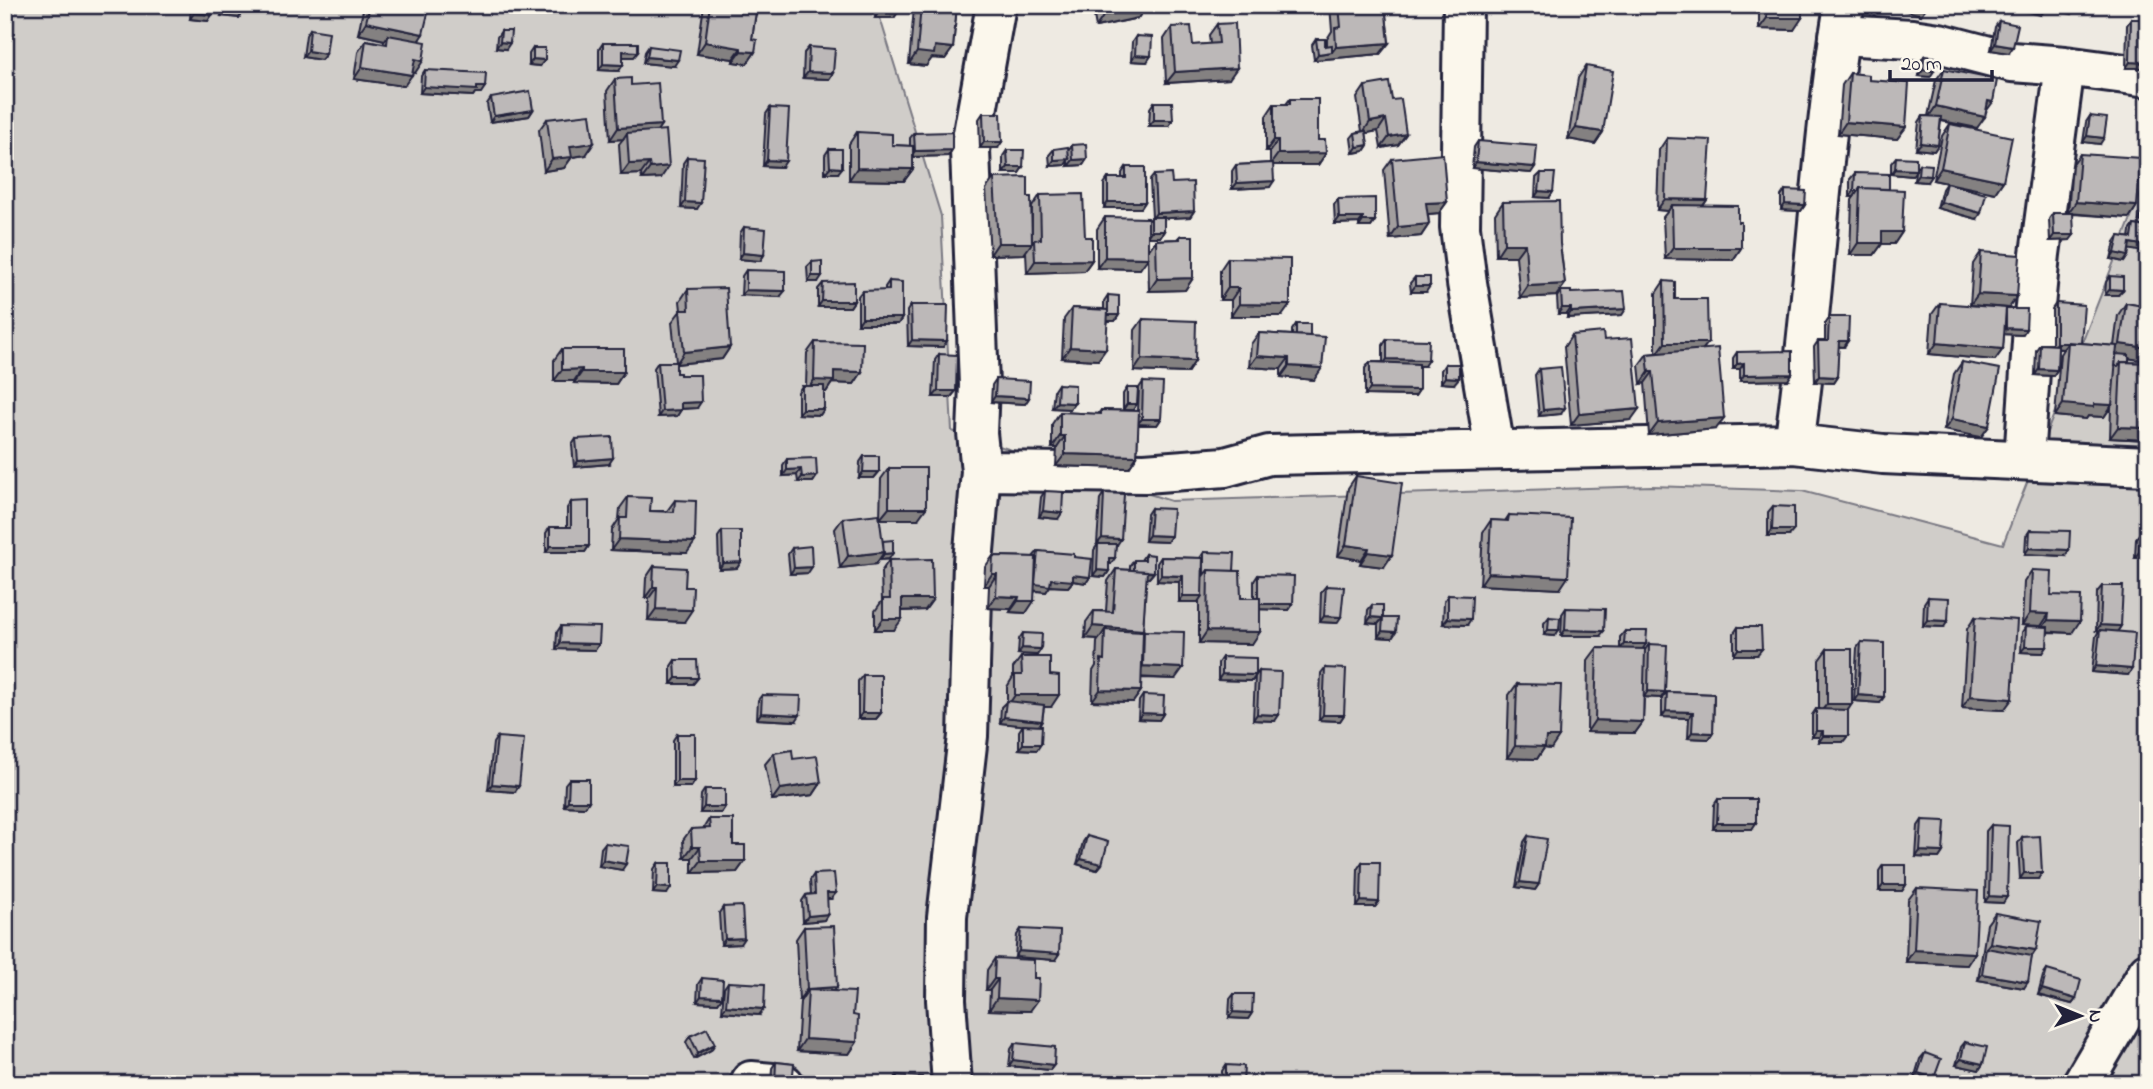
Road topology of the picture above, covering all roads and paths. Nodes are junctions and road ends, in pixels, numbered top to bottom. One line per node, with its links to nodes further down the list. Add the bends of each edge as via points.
1 (996, 5): 10 (street, via 970,150)
2 (1463, 5): 7 (street, via 1460,227)
3 (1842, 20): 4 (street, via 2012,62); 6 (street)
4 (2065, 66): 5 (street); 8 (street, via 2040,254)
5 (2148, 77)
6 (1794, 444): 7 (street); 8 (street, via 1883,454)
7 (1495, 450): 10 (street, via 1269,455 1225,467 1145,473)
8 (2024, 460): 9 (street)
9 (2148, 466)
10 (981, 471): 12 (street, via 973,562 968,736 947,917)
11 (2148, 972): 13 (street)
12 (952, 1084)
13 (2082, 1084)

